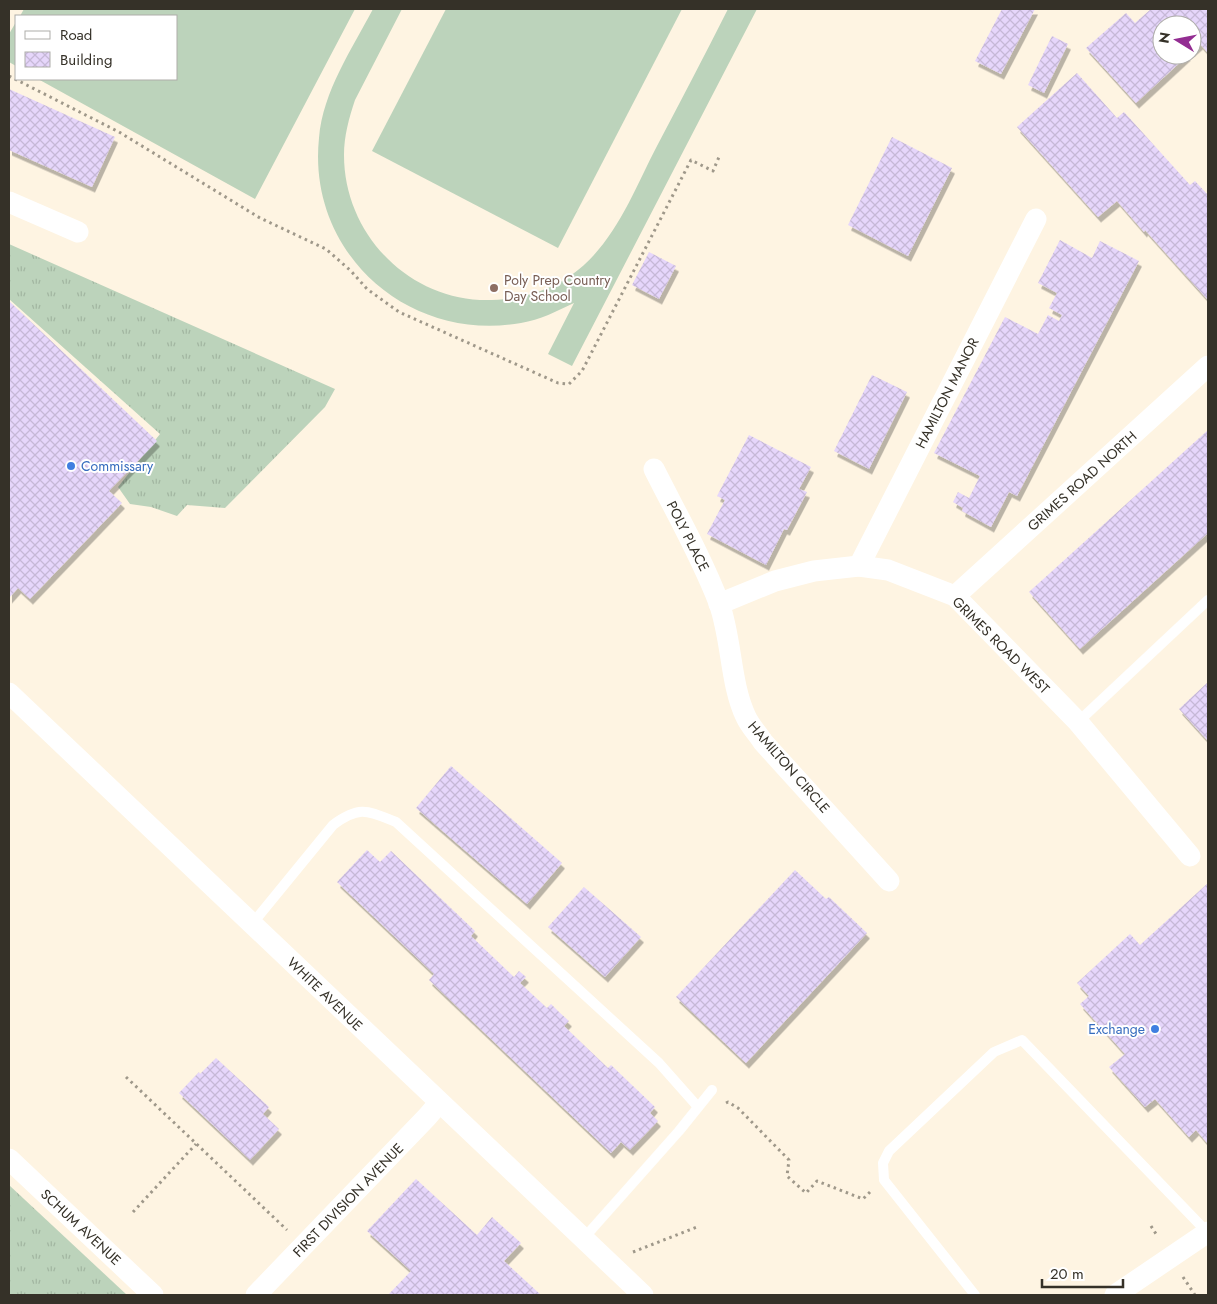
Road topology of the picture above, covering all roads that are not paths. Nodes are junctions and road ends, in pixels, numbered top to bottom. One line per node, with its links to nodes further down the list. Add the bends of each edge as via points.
1 (9, 202): 3 (street)
2 (1036, 219): 6 (street, HAMILTON MANOR)
3 (78, 232)
4 (1208, 366): 7 (street, GRIMES ROAD NORTH)
5 (654, 469): 9 (street, POLY PLACE, via 707,573)
6 (859, 566): 7 (street, GRIMES ROAD WEST, via 888,570); 9 (street, GRIMES ROAD WEST, via 814,571 775,581)
7 (956, 596): 11 (street, GRIMES ROAD WEST)
8 (1208, 600): 11 (lane)
9 (719, 604): 13 (street, HAMILTON CIRCLE, via 728,634 738,696 746,718 763,742)
10 (9, 692): 14 (street, WHITE AVENUE)
11 (1078, 722): 12 (street, GRIMES ROAD WEST)
12 (1190, 856)
13 (889, 881)
14 (252, 924): 16 (street, WHITE AVENUE); 17 (lane, via 333,825 348,814 370,811 404,829 659,1063)
15 (712, 1090): 17 (lane)
16 (439, 1103): 20 (street, WHITE AVENUE); 22 (street, FIRST DIVISION AVENUE)
17 (698, 1107): 20 (lane)
18 (9, 1159): 21 (street, SCHUM AVENUE)
19 (1208, 1232): 24 (lane, via 1022,1040 994,1052 889,1151 883,1162 884,1180); 25 (street)
20 (584, 1238): 23 (street, WHITE AVENUE)
21 (153, 1295)
22 (256, 1295)
23 (643, 1295)
24 (975, 1295)
25 (1116, 1295)

